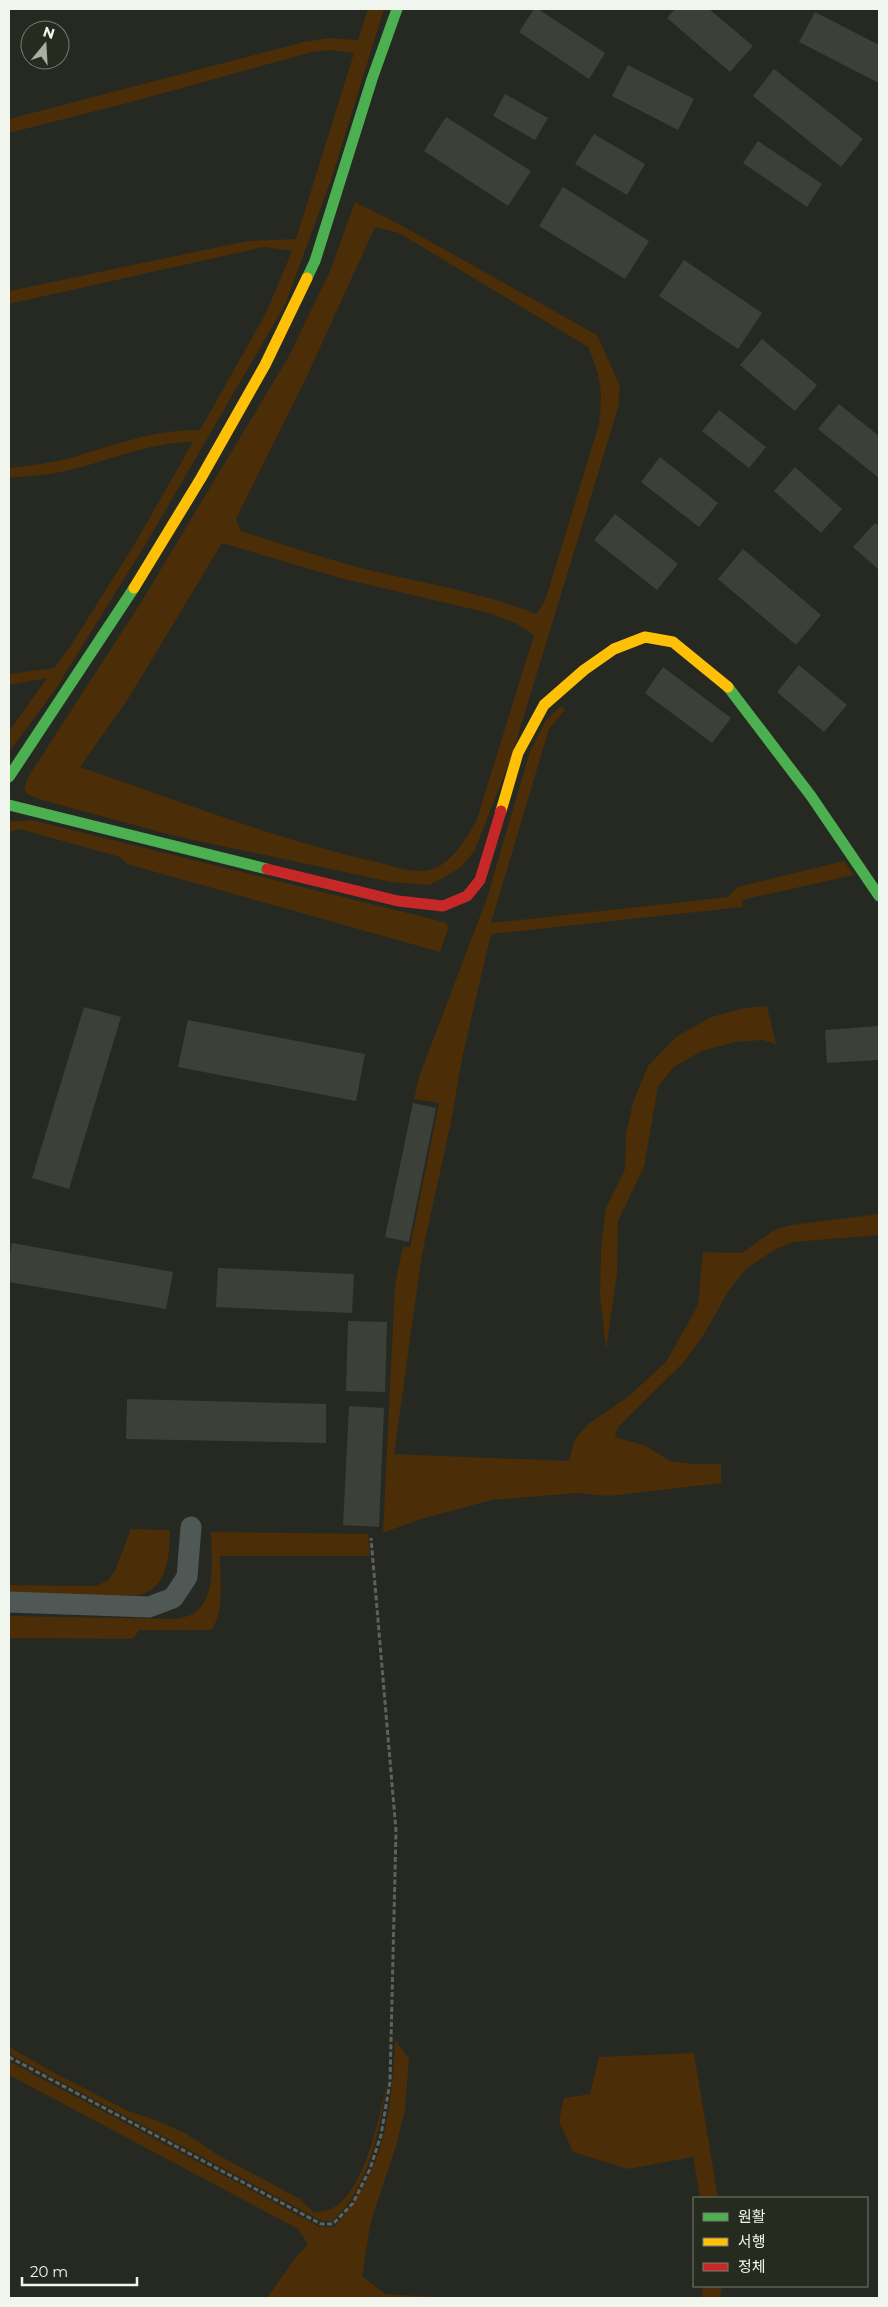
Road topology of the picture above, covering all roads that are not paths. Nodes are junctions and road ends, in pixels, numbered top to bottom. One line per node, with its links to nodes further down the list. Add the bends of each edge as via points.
1 (397, 9): 2 (street, via 315,260 265,364 201,478 121,609)
2 (9, 776)
3 (9, 805): 4 (street, via 398,902 443,906 467,896 480,880 518,753 544,706 584,670 614,649 646,637 673,642 730,688 811,796)
4 (879, 896)
5 (191, 1527): 6 (lane, via 187,1577 173,1598 149,1606)
6 (9, 1602)

